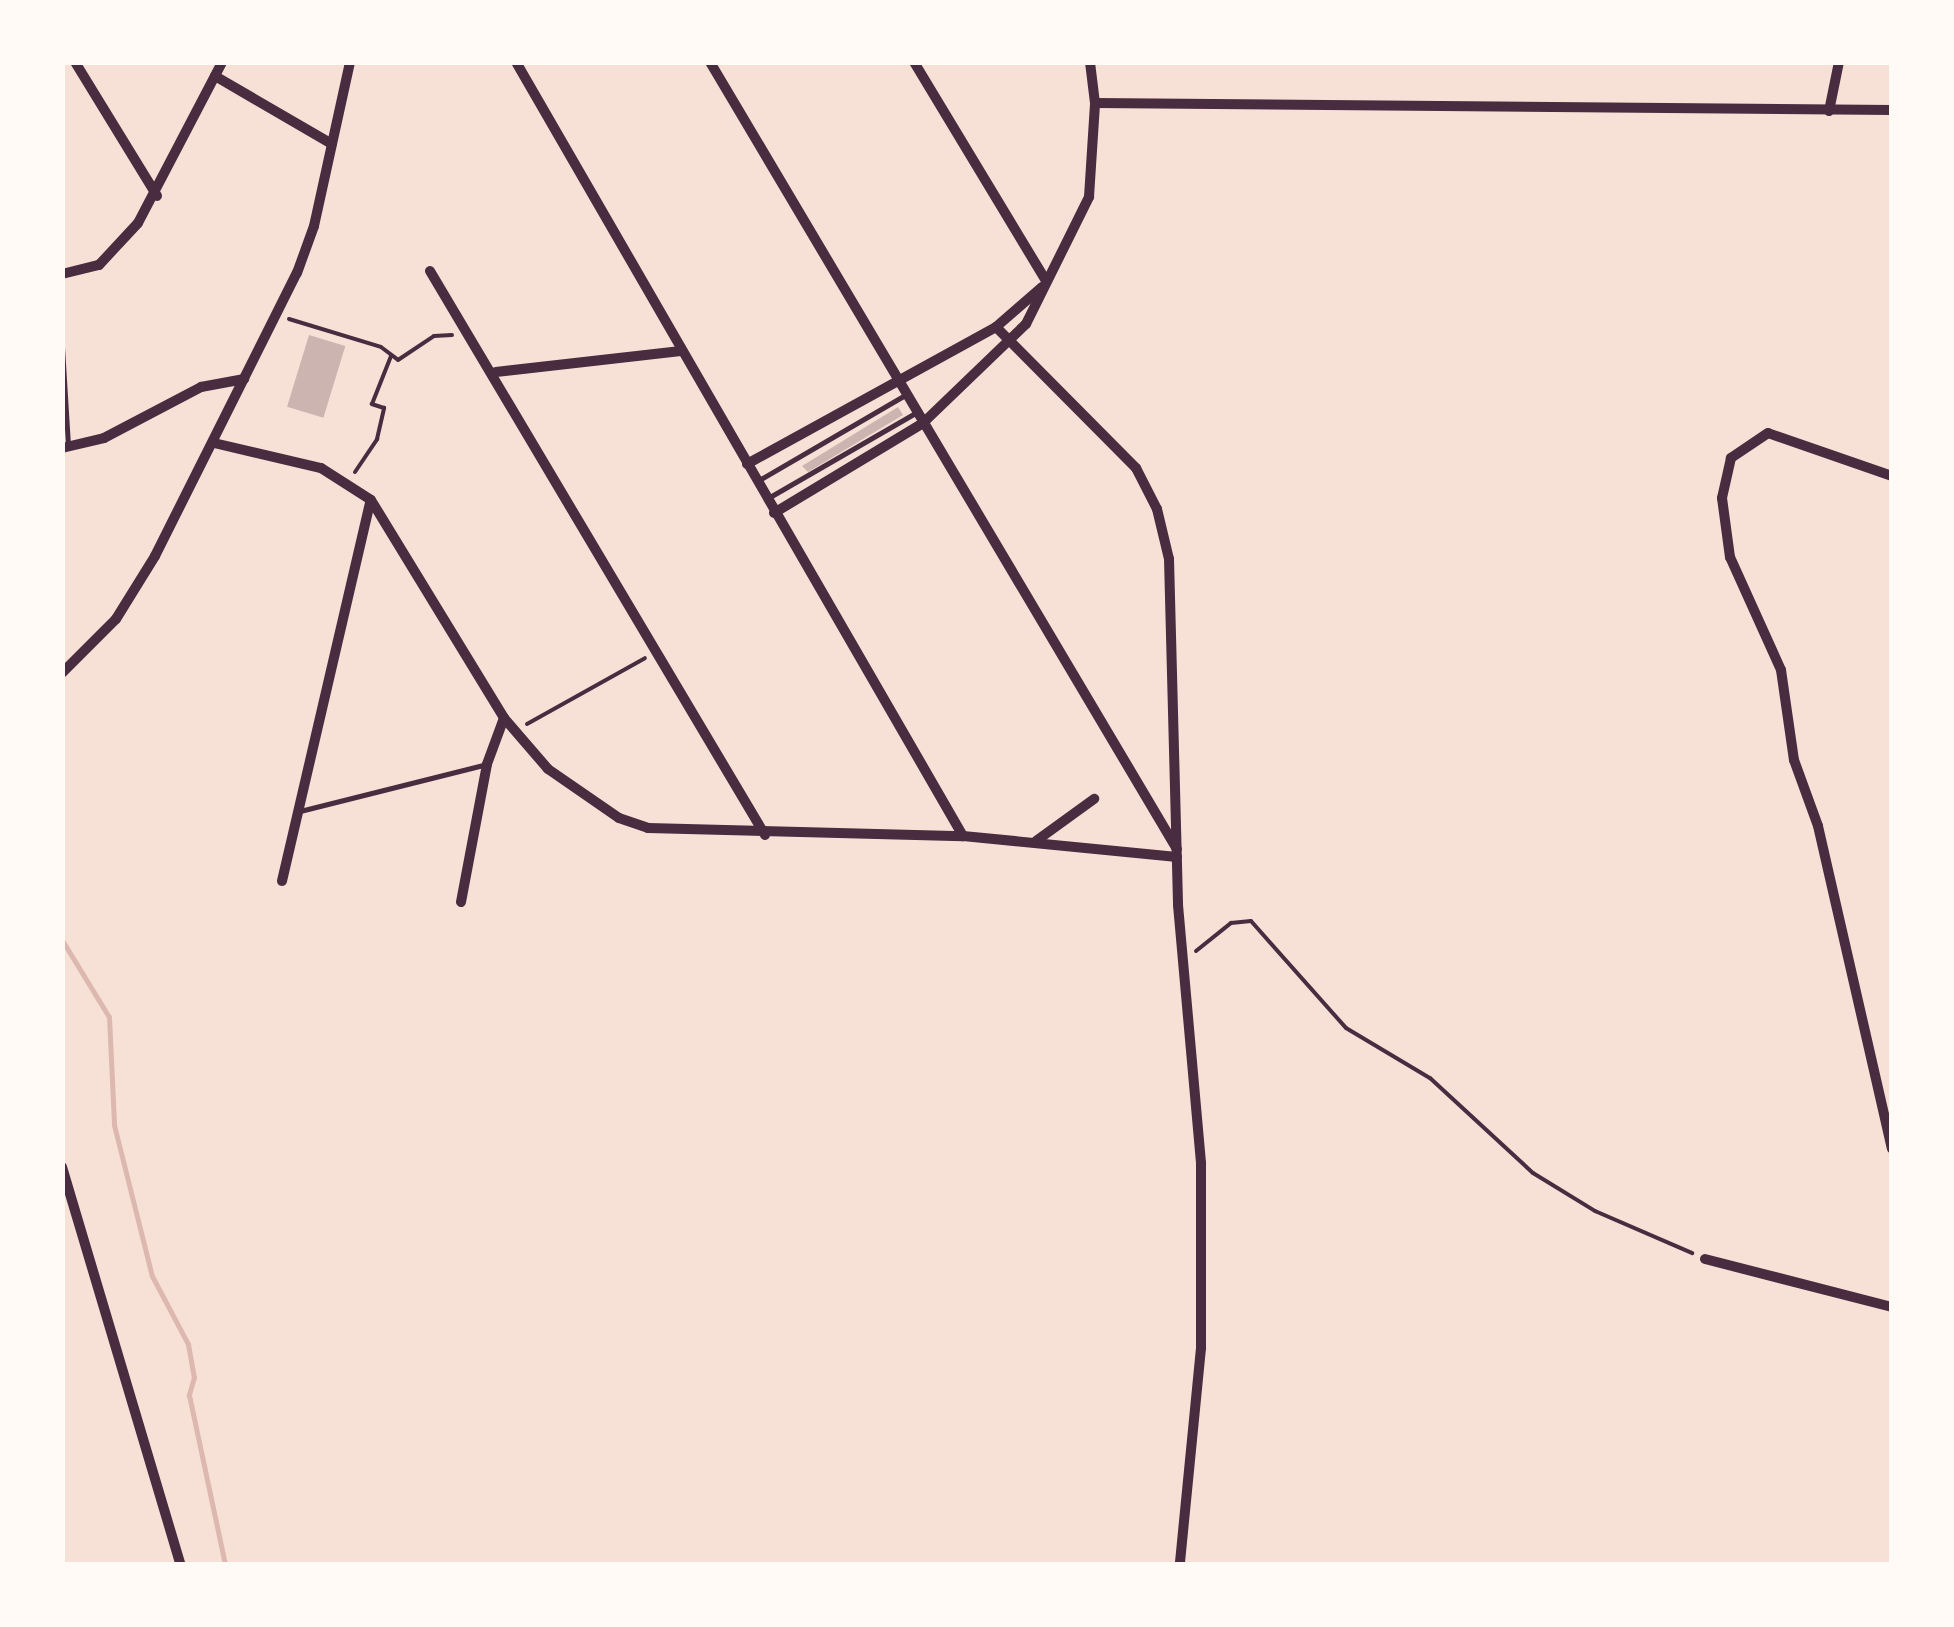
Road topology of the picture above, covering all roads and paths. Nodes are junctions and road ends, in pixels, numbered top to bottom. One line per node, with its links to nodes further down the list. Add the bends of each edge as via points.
1 (75, 62): 14 (street)
2 (222, 62): 9 (street)
3 (350, 62): 13 (street)
4 (516, 62): 23 (street)
5 (710, 62): 26 (street)
6 (914, 62): 17 (street)
7 (1090, 62): 10 (street)
8 (1839, 62): 12 (street)
9 (215, 76): 13 (street); 14 (street)
10 (1095, 103): 12 (street); 17 (street, via 1083,216)
11 (1892, 110): 12 (street)
12 (1829, 111)
13 (332, 144): 18 (street, via 314,226)
14 (157, 196): 16 (street, via 115,253 99,265)
15 (430, 270): 20 (street)
16 (62, 274)
17 (1044, 284): 19 (street); 21 (street)
18 (274, 318): 24 (path, via 303,319); 27 (street)
19 (996, 327): 21 (street); 26 (street)
20 (472, 336): 24 (path, via 438,335 405,358); 25 (street)
21 (1014, 341): 29 (street); 49 (street, via 1118,445 1157,509 1169,559)
22 (62, 347): 31 (lane)
23 (681, 351): 25 (street); 32 (street)
24 (391, 356): 34 (path, via 372,404 384,408 376,438)
25 (496, 372): 39 (street)
26 (898, 378): 28 (street); 32 (street)
27 (244, 379): 30 (street); 31 (street, via 201,387 104,438)
28 (907, 394): 29 (street); 35 (lane)
29 (920, 418): 36 (lane); 38 (street); 49 (street)
30 (214, 443): 34 (street); 40 (street, via 116,619)
31 (66, 448)
32 (746, 464): 35 (street)
33 (1892, 476): 53 (street, via 1768,433 1731,458 1722,498 1723,533 1781,670 1794,760 1818,826)
34 (348, 479): 37 (street)
35 (757, 481): 36 (street)
36 (767, 499): 38 (street)
37 (371, 500): 41 (street); 45 (street)
38 (774, 513): 47 (street)
39 (657, 651): 42 (path); 46 (street)
40 (62, 673)
41 (504, 718): 42 (street); 43 (street)
42 (514, 732): 46 (street, via 570,788 619,818 648,828)
43 (487, 764): 45 (lane); 51 (street)
44 (1094, 798): 48 (street)
45 (296, 812): 50 (street)
46 (765, 835): 47 (street)
47 (962, 836): 48 (street)
48 (1036, 842): 49 (street)
49 (1177, 854): 52 (street)
50 (282, 882)
51 (460, 902)
52 (1184, 960): 55 (path, via 1231,923 1252,921 1346,1028 1430,1078 1533,1173 1595,1211); 58 (street, via 1201,1163 1201,1348)
53 (1892, 1148)
54 (62, 1166): 57 (street)
55 (1705, 1259): 56 (street)
56 (1892, 1307)
57 (180, 1564)
58 (1180, 1564)

